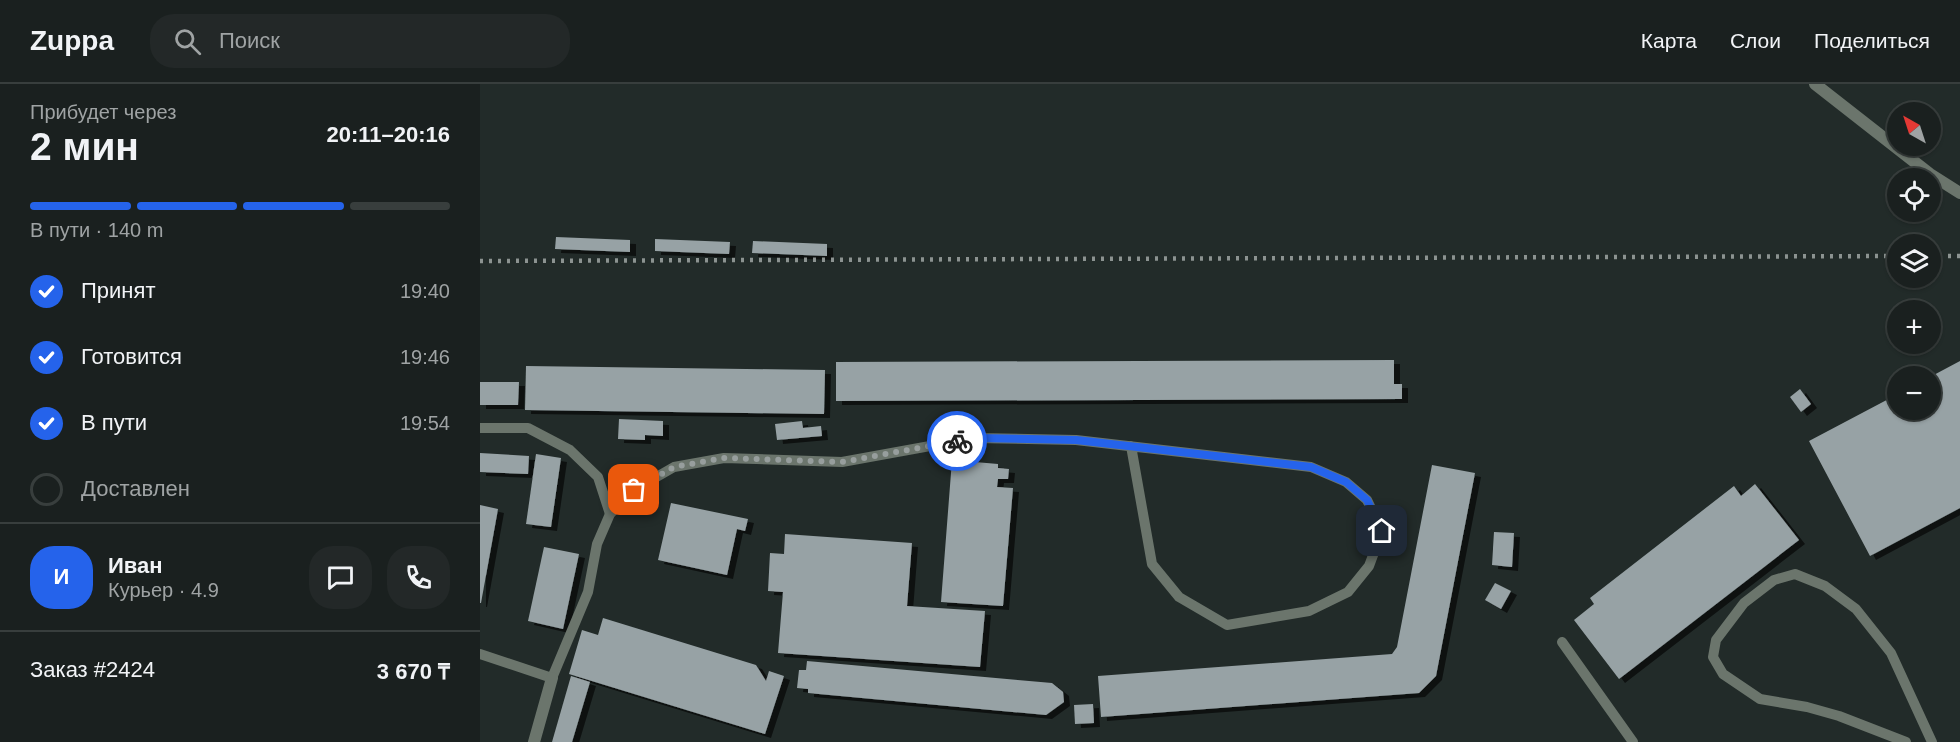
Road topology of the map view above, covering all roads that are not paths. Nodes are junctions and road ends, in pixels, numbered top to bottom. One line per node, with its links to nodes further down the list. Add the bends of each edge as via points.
1 (1815, 84): 2 (street, via 1930,174)
2 (1960, 192)
3 (480, 428): 5 (lane, via 528,428 570,450 598,477)
4 (1131, 446): 4 (lane, via 1311,467 1346,482 1367,500 1382,531 1369,566 1347,592 1309,611 1227,625 1179,597 1152,564); 5 (lane, via 1076,440 974,438 842,462 724,458 674,467 634,490)
5 (610, 514): 8 (lane, via 597,544 588,592)
6 (1562, 642): 10 (lane)
7 (480, 654): 8 (lane)
8 (552, 678): 9 (street)
9 (534, 742)
10 (1633, 742)
11 (1906, 742): 12 (lane, via 1839,716 1760,699 1723,674 1713,657 1716,640 1744,603 1774,580 1795,574 1825,586 1856,609 1891,653)
12 (1932, 742)

